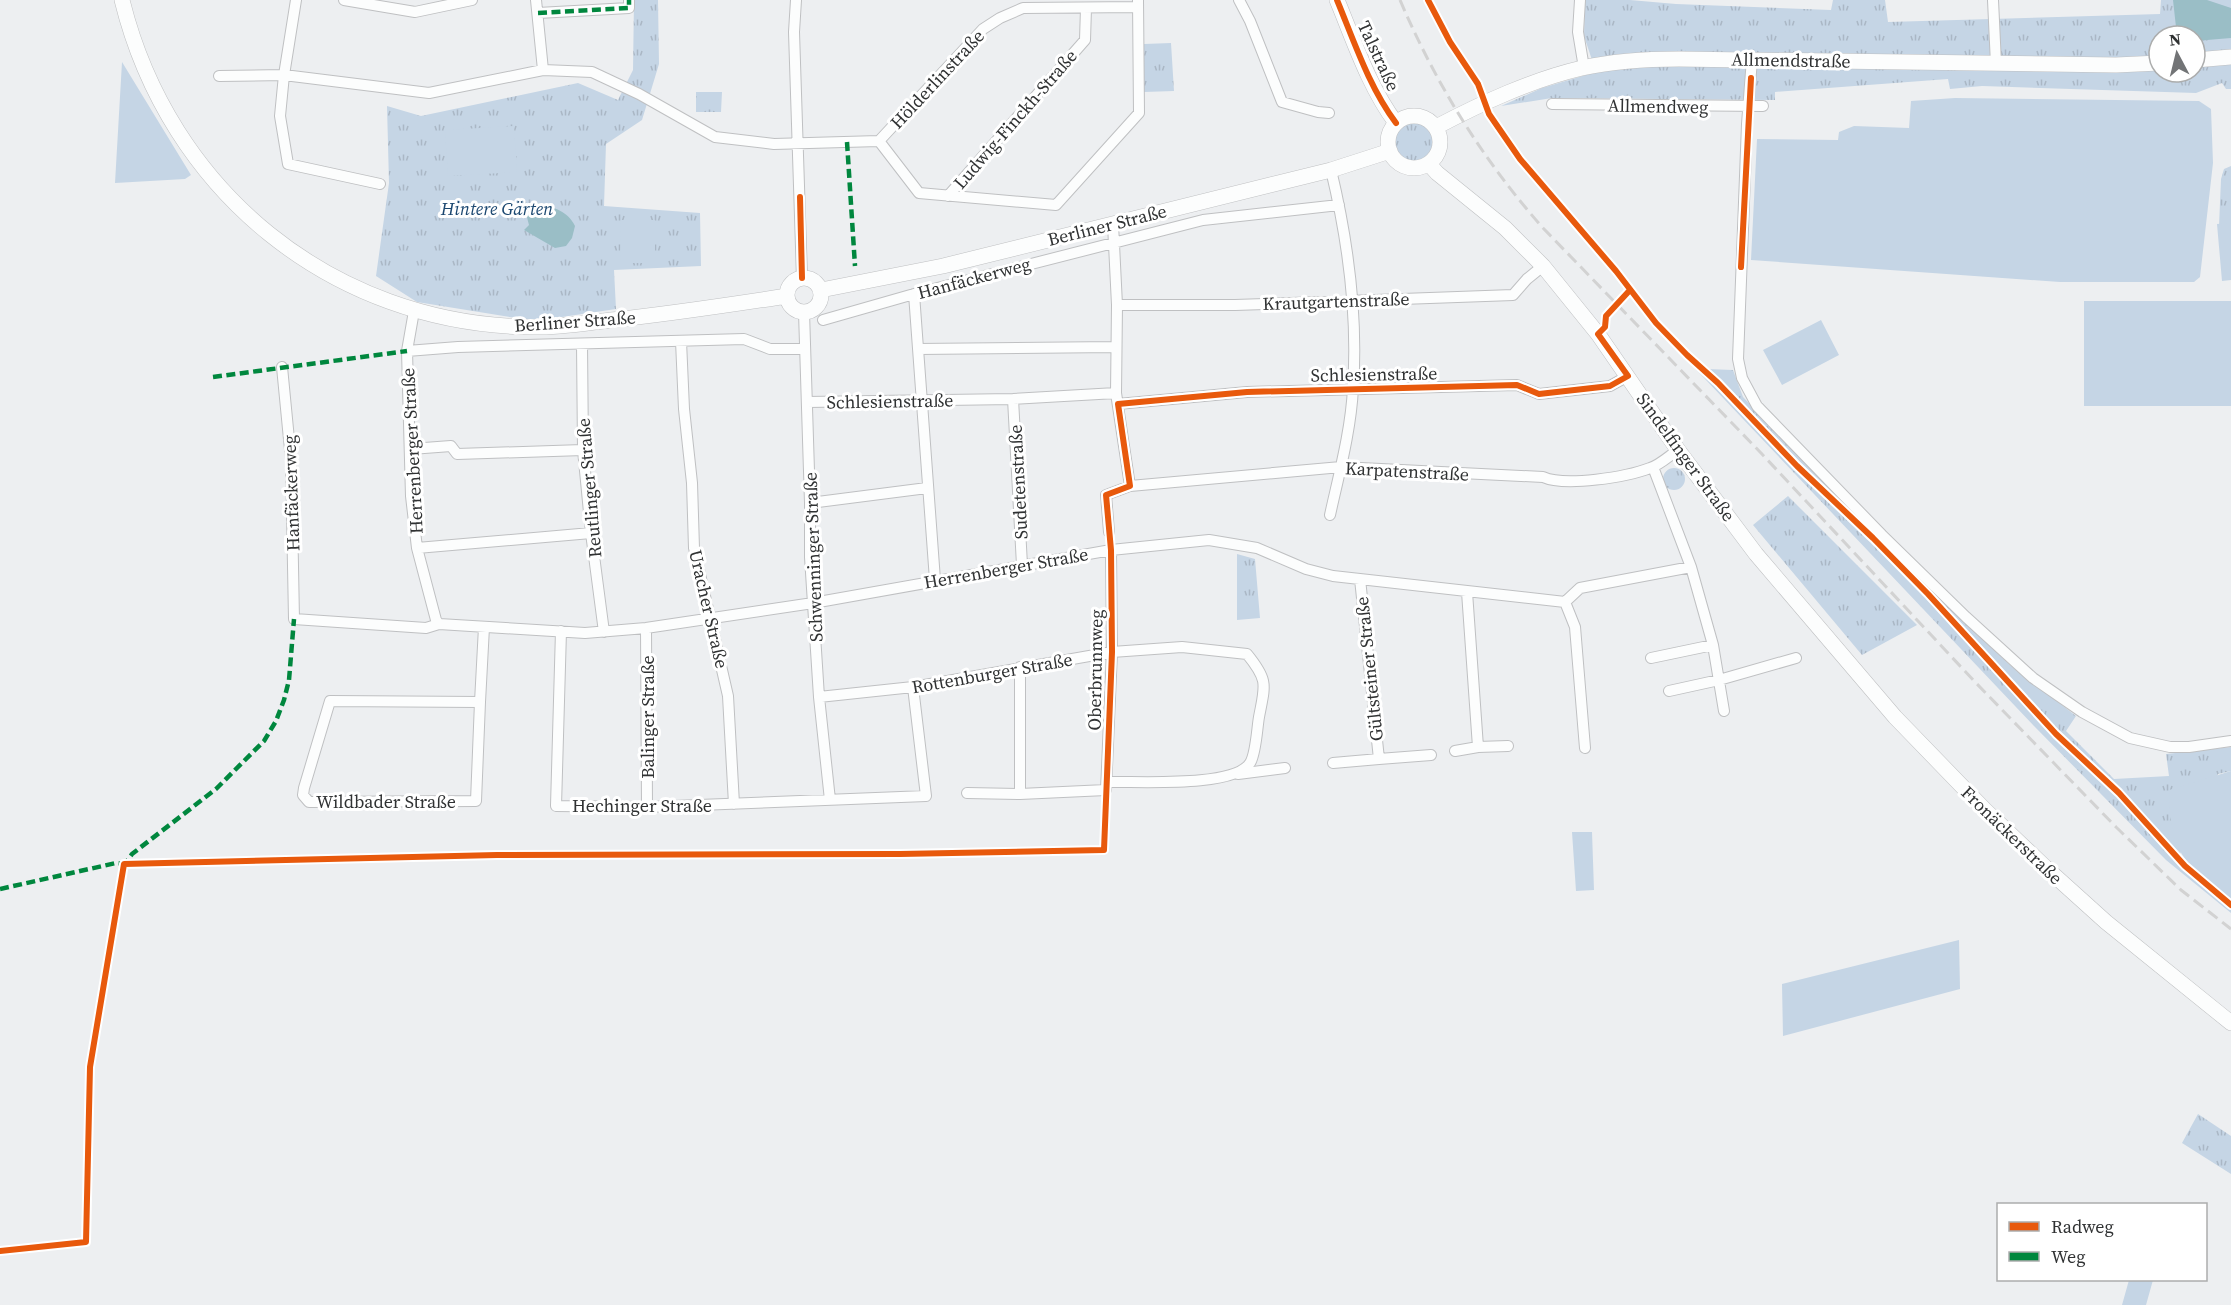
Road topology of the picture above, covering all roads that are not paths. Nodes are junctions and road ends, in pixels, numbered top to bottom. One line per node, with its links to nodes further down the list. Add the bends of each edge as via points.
1 (122, 0): 47 (main road, Berliner Straße, via 143,66 170,120 232,200 276,239 330,275 376,298)
2 (296, 0): 22 (street)
3 (344, 0): 4 (street, via 415,12)
4 (472, 0)
5 (536, 0): 14 (street)
6 (629, 0): 14 (street, via 629,8)
7 (796, 0): 31 (street)
8 (1239, 0): 27 (street, via 1282,102)
9 (1337, 0): 28 (main road, Talstraße, via 1363,62)
10 (1580, 0): 20 (street, via 1578,32)
11 (1993, 0): 18 (street)
12 (1138, 3): 13 (street, Hölderlinstraße); 36 (street, via 1139,113 1056,205)
13 (1086, 8): 30 (street, Hölderlinstraße, via 1023,8 1000,18 983,29); 36 (street, Ludwig-Finckh-Straße, via 1085,40)
14 (538, 13): 21 (street)
15 (2231, 57): 17 (main road)
16 (1752, 59): 18 (main road, Allmendstraße); 20 (main road, Allmendstraße, via 1632,60); 26 (street)
17 (2207, 59)
18 (1996, 64): 19 (main road, Allmendstraße)
19 (2147, 64)
20 (1584, 68): 29 (main road, Allmendstraße, via 1537,81)
21 (543, 70): 22 (street, via 429,93); 31 (street, via 592,72 716,137)
22 (284, 75): 23 (street); 35 (street, via 280,116 288,164)
23 (219, 76)
24 (1552, 104): 26 (street, Allmendweg)
25 (1762, 106): 26 (street, Allmendweg)
26 (1749, 107): 102 (street, via 1738,359 1742,378 1757,406 1882,535 2033,678 2115,731 2150,744 2189,747)
27 (1329, 112)
28 (1396, 123): 29 (main road, via 1417,116); 32 (main road, via 1389,133)
29 (1436, 127): 33 (main road, via 1440,147)
30 (879, 141): 31 (street); 36 (street, via 920,193)
31 (798, 143): 41 (street)
32 (1390, 151): 33 (main road, via 1406,167); 34 (main road, Berliner Straße)
33 (1429, 164): 40 (main road, Sindelfinger Straße, via 1506,228)
34 (1331, 170): 37 (street); 38 (main road, Berliner Straße)
35 (380, 184)
36 (948, 196)
37 (1339, 205): 39 (street, Hanfäckerweg, via 1203,220); 45 (street)
38 (1113, 224): 39 (street); 42 (main road, Berliner Straße, via 943,266)
39 (1115, 242): 43 (street, Hanfäckerweg); 46 (street)
40 (1543, 266): 45 (street, Krautgartenstraße, via 1513,295); 57 (main road, Sindelfinger Straße)
41 (802, 278): 42 (main road, via 816,282); 44 (main road, via 793,282)
42 (821, 290): 48 (main road, via 818,306)
43 (914, 294): 49 (street, Hanfäckerweg); 54 (street)
44 (787, 296): 47 (main road, Berliner Straße, via 531,328 442,319); 48 (main road, via 792,308)
45 (1353, 299): 46 (street, Krautgartenstraße); 58 (street)
46 (1117, 305): 52 (street)
47 (414, 311): 55 (street, Herrenberger Straße)
48 (804, 312): 53 (street, Schwenninger Straße)
49 (823, 320)
50 (681, 341): 51 (street); 53 (street, via 744,339 770,349); 83 (street, Uracher Straße, via 694,548)
51 (582, 344): 55 (street); 64 (street, Reutlinger Straße)
52 (1115, 347): 54 (street); 59 (street)
53 (805, 349): 62 (street, Schwenninger Straße)
54 (918, 349): 61 (street)
55 (407, 351): 63 (street, Herrenberger Straße)
56 (282, 367): 84 (street, Hanfäckerweg, via 291,460)
57 (1628, 376): 58 (street, Schlesienstraße, via 1611,386 1539,394 1516,386); 65 (main road, Sindelfinger Straße)
58 (1353, 389): 59 (street, Schlesienstraße); 66 (street)
59 (1117, 398): 60 (street, Schlesienstraße); 68 (street)
60 (1013, 399): 61 (street, Schlesienstraße); 76 (street, Sudetenstraße)
61 (922, 401): 62 (street, Schlesienstraße); 69 (street)
62 (807, 402): 70 (street, Schwenninger Straße)
63 (411, 449): 64 (street, via 451,446 457,454); 74 (street, Herrenberger Straße)
64 (583, 450): 73 (street, Reutlinger Straße)
65 (1678, 450): 67 (street, Karpatenstraße); 86 (main road, Sindelfinger Straße, via 1756,554)
66 (1341, 467): 67 (street, Karpatenstraße, via 1543,477 1551,481 1625,476); 68 (street, Karpatenstraße); 71 (street)
67 (1653, 467): 77 (street)
68 (1130, 486): 72 (street, via 1106,495)
69 (927, 488): 70 (street); 79 (street)
70 (810, 503): 82 (street, Schwenninger Straße)
71 (1330, 515)
72 (1109, 532)
73 (591, 533): 74 (street); 90 (street, Reutlinger Straße)
74 (417, 548): 85 (street, Herrenberger Straße)
75 (1111, 550): 76 (street, Herrenberger Straße); 78 (street, Herrenberger Straße, via 1209,540 1257,549 1333,576); 92 (street, Oberbrunnweg)
76 (1022, 565): 79 (street, Herrenberger Straße)
77 (1690, 567): 81 (street, via 1580,588); 91 (street)
78 (1360, 579): 80 (street, Herrenberger Straße); 108 (street, Gültsteiner Straße)
79 (935, 580): 82 (street, Herrenberger Straße)
80 (1467, 592): 81 (street, Herrenberger Straße); 104 (street)
81 (1565, 602): 105 (street, via 1575,627)
82 (813, 603): 83 (street, Herrenberger Straße); 99 (street, Schwenninger Straße)
83 (711, 618): 88 (street, Herrenberger Straße); 116 (street, Uracher Straße, via 728,696)
84 (294, 619): 85 (street, Herrenberger Straße, via 426,628)
85 (439, 624): 87 (street, Herrenberger Straße)
86 (1815, 624): 118 (main road, Fronäckerstraße, via 1895,717 1985,810 2106,922)
87 (484, 627): 89 (street, Herrenberger Straße); 100 (street, Wildbader Straße)
88 (646, 628): 90 (street, Herrenberger Straße); 117 (street, Balinger Straße)
89 (561, 631): 90 (street, Herrenberger Straße); 117 (street, Hechinger Straße, via 556,806)
90 (604, 632)
91 (1713, 645): 93 (street); 96 (street)
92 (1112, 652): 95 (street, Rottenburger Straße); 111 (street, Rottenburger Straße, via 1182,647 1247,654 1261,671 1264,687 1251,762); 112 (street, Oberbrunnweg)
93 (1651, 658)
94 (1796, 658): 96 (street)
95 (1020, 667): 97 (street, Rottenburger Straße); 114 (street)
96 (1719, 680): 98 (street); 101 (street)
97 (913, 687): 99 (street, Rottenburger Straße); 115 (street, Hechinger Straße, via 926,796)
98 (1669, 691)
99 (819, 697): 115 (street, Schwenninger Straße)
100 (480, 702): 100 (street, Wildbader Straße, via 476,801 309,802 303,795 330,701)
101 (1724, 711)
102 (2231, 741)
103 (1508, 746): 104 (street)
104 (1478, 747): 106 (street)
105 (1585, 748)
106 (1455, 751)
107 (1431, 754): 108 (street, Gültsteiner Straße)
108 (1379, 759): 109 (street, Gültsteiner Straße)
109 (1333, 763)
110 (1285, 768): 111 (street)
111 (1238, 774): 112 (street, via 1204,781)
112 (1107, 786): 114 (street)
113 (967, 794): 114 (street)
114 (1020, 794)
115 (831, 800): 116 (street, Hechinger Straße)
116 (734, 804): 117 (street, Hechinger Straße)
117 (647, 807)
118 (2231, 1023)

